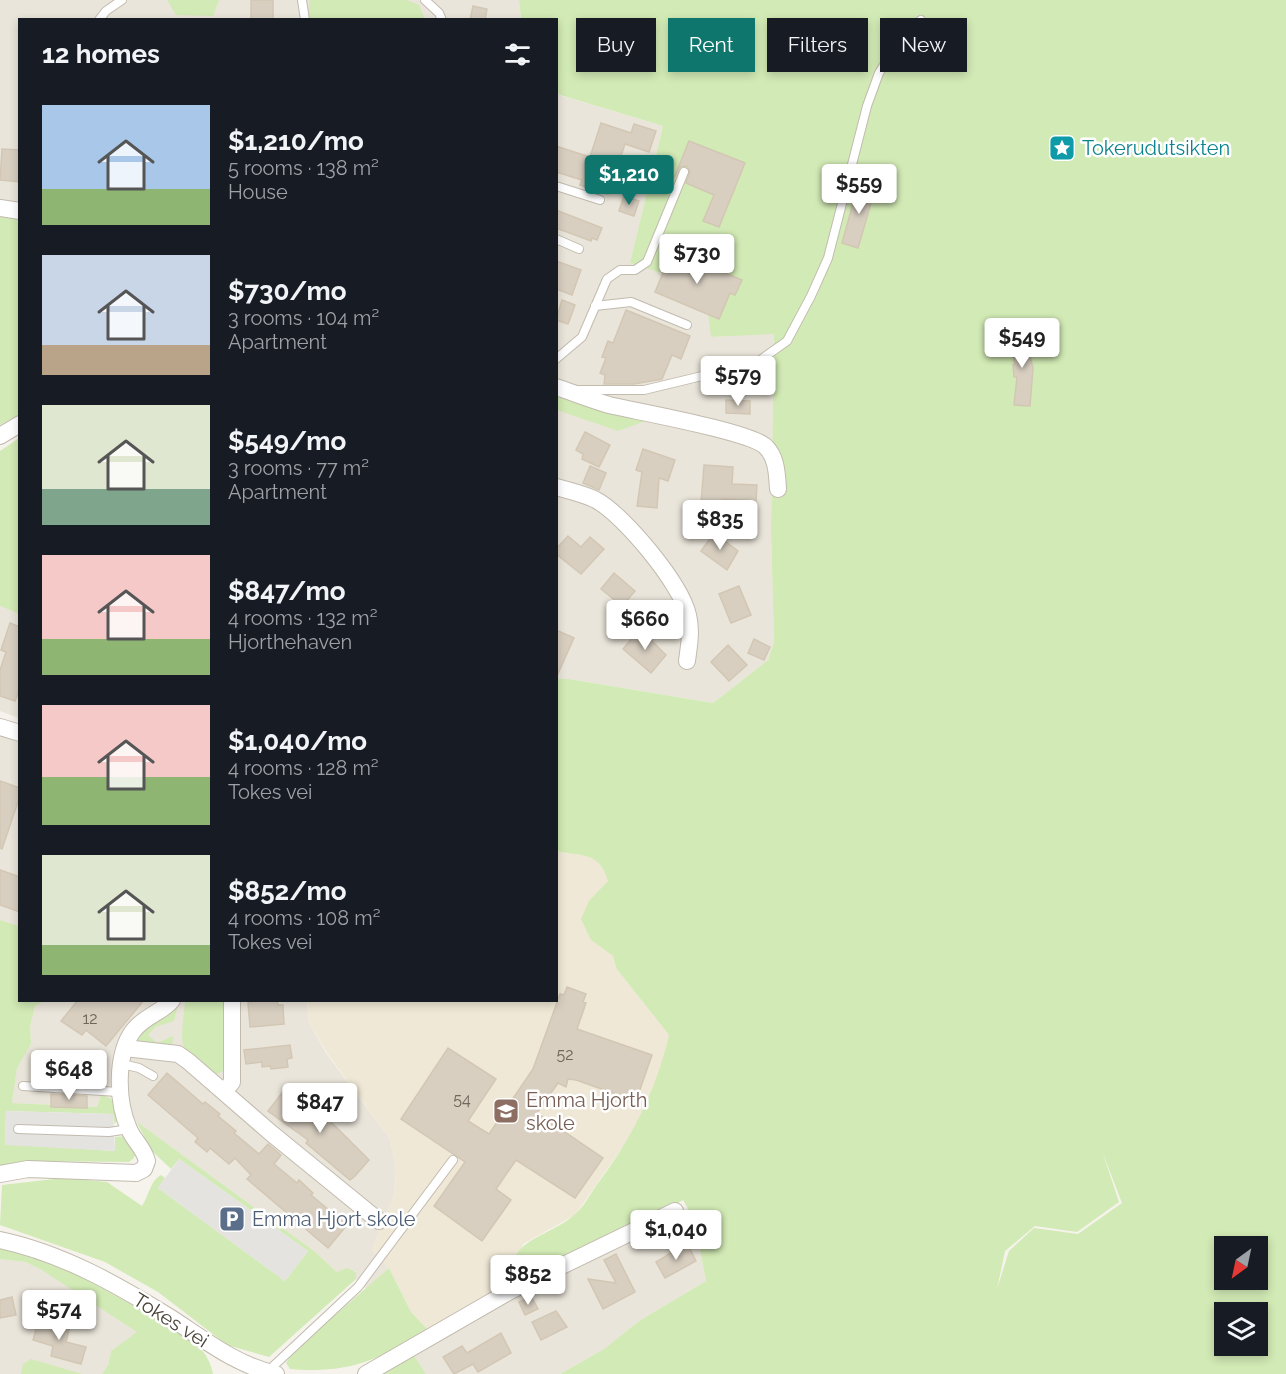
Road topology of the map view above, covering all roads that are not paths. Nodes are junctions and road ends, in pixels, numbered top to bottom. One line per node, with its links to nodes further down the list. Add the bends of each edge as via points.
1 (122, 0): 4 (lane)
2 (302, 0): 5 (lane)
3 (425, 0): 6 (lane)
4 (100, 18)
5 (305, 18)
6 (441, 18)
7 (880, 71): 18 (lane, via 867,106 828,258 787,340 756,363 644,390)
8 (684, 172): 15 (lane, via 647,262 634,270 612,274)
9 (558, 187): 10 (lane)
10 (600, 200)
11 (0, 208): 12 (street)
12 (18, 211)
13 (558, 240): 14 (lane)
14 (579, 249)
15 (596, 306): 16 (lane, via 631,302); 17 (lane, via 582,337)
16 (687, 325)
17 (558, 357)
18 (562, 389): 22 (street, via 764,445 772,455)
19 (18, 425): 20 (street)
20 (0, 436)
21 (558, 488): 23 (street, via 596,500 615,513 667,573 682,596 688,615 691,634)
22 (778, 489)
23 (687, 661)
24 (0, 726): 25 (street)
25 (18, 732)
26 (170, 1002): 28 (street, via 148,1015 132,1032)
27 (232, 1002): 31 (street, via 232,1082)
28 (124, 1056): 29 (lane); 31 (street, via 178,1054); 32 (street)
29 (153, 1076)
30 (23, 1086): 32 (lane)
31 (225, 1091): 38 (street)
32 (118, 1092): 34 (street)
33 (18, 1129): 34 (lane)
34 (129, 1130): 36 (street, via 147,1161 144,1169 136,1173 28,1169)
35 (453, 1160): 41 (lane, via 358,1287)
36 (0, 1174)
37 (675, 1211): 42 (street, via 510,1291)
38 (379, 1221)
39 (0, 1240): 40 (street, Tokes vei, via 61,1257 153,1307)
40 (238, 1368): 41 (street, Tokes vei)
41 (271, 1373)
42 (366, 1374)

